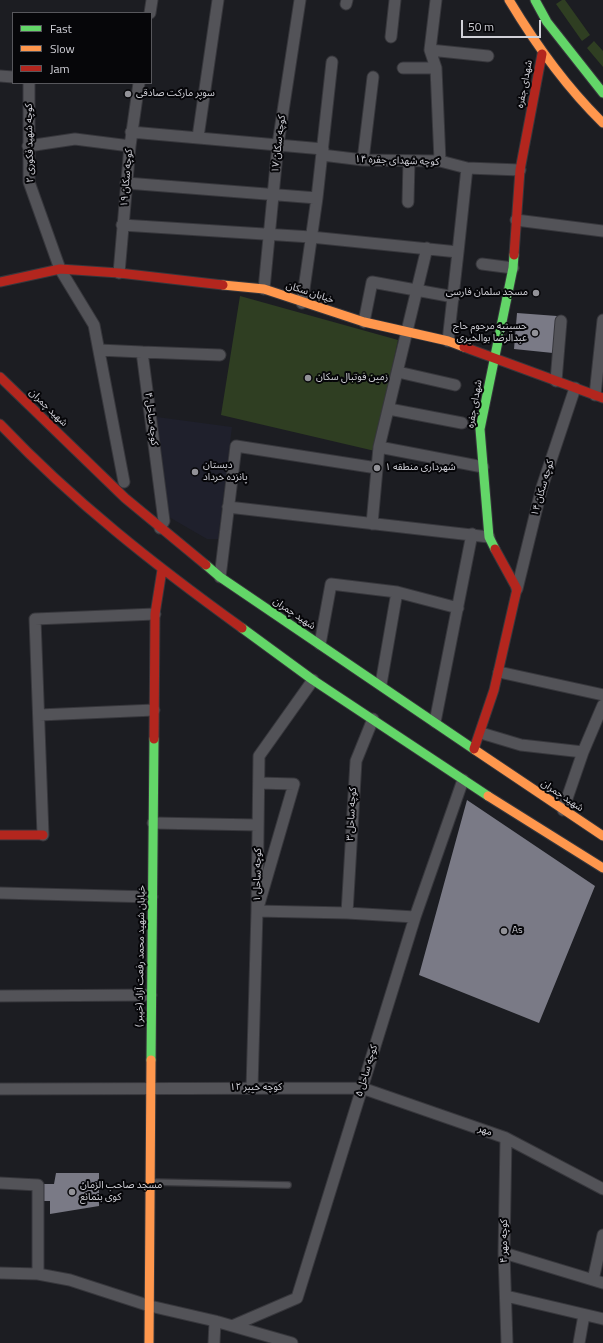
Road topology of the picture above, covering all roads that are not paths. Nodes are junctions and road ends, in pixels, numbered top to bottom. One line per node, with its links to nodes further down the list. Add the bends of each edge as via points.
1 (152, 0): 8 (street)
2 (218, 0): 24 (street)
3 (300, 0): 25 (street, کوچه سکان ۱۷)
4 (395, 0): 9 (street)
5 (436, 0): 10 (street)
6 (509, 0): 11 (street)
7 (535, 0): 21 (street, via 547,22)
8 (150, 12)
9 (391, 37)
10 (430, 50): 12 (street); 15 (street)
11 (542, 54): 22 (street, via 560,78); 33 (street, شهدای جفره)
12 (488, 56)
13 (332, 62): 28 (street)
14 (403, 68): 15 (street)
15 (436, 68): 31 (street)
16 (0, 76): 17 (street)
17 (12, 77)
18 (373, 77): 29 (street)
19 (29, 84): 26 (street, کوچه شهید فکوری ۲)
20 (139, 84): 23 (street, کوچه سکان ۱۹)
21 (603, 93)
22 (603, 123)
23 (131, 132): 24 (street, کوچه شهدای جفره ۱۴); 27 (street, کوچه سکان ۱۹)
24 (198, 137): 25 (street, کوچه شهدای جفره ۱۴)
25 (278, 144): 28 (street, کوچه شهدای جفره ۱۴); 35 (street, کوچه سکان ۱۷)
26 (28, 146): 27 (street, via 75,139); 47 (street, کوچه شهید فکوری ۲, via 29,182)
27 (130, 146): 34 (street, کوچه سکان ۱۹)
28 (323, 152): 29 (street, کوچه شهدای جفره ۱۴); 36 (street)
29 (363, 160): 30 (street, کوچه شهدای جفره ۱۴)
30 (409, 161): 31 (street, کوچه شهدای جفره ۱۴); 37 (street)
31 (440, 161): 32 (street, کوچه شهدای جفره ۱۴)
32 (467, 168): 33 (street, کوچه شهدای جفره ۱۴); 44 (street)
33 (520, 170): 38 (street, شهدای جفره)
34 (126, 183): 35 (street); 39 (street, کوچه سکان ۱۹)
35 (273, 194): 36 (street); 41 (street, کوچه سکان ۱۷)
36 (317, 198): 42 (street)
37 (408, 202)
38 (516, 220): 40 (street); 46 (street, شهدای جفره)
39 (122, 225): 41 (street); 48 (street, کوچه سکان ۱۹)
40 (603, 231)
41 (268, 234): 42 (street); 50 (street, کوچه سکان ۱۷)
42 (312, 237): 43 (street); 53 (street)
43 (427, 248): 44 (street); 51 (street)
44 (458, 252): 52 (street)
45 (482, 264): 46 (street)
46 (513, 268): 62 (street, شهدای جفره)
47 (60, 269): 48 (street, خیابان سکان); 49 (street, خیابان سکان); 59 (street, کوچه شهید فکوری ۲, via 94,325)
48 (119, 273): 50 (street, خیابان سکان)
49 (0, 282)
50 (264, 289): 53 (street, خیابان سکان)
51 (418, 291): 52 (street); 56 (street, via 372,282); 57 (street)
52 (454, 297): 58 (street)
53 (302, 302): 56 (street, خیابان سکان)
54 (603, 320): 63 (street)
55 (561, 321): 66 (street)
56 (364, 322): 57 (street, خیابان سکان)
57 (409, 330): 58 (street, خیابان سکان); 64 (street)
58 (448, 341): 62 (street, خیابان سکان)
59 (99, 350): 60 (street); 76 (street, کوچه شهید فکوری ۲)
60 (142, 352): 61 (street); 79 (street, کوچه ساحل ۴, via 164,521)
61 (220, 355)
62 (495, 357): 66 (street, خیابان سکان); 74 (street, شهدای جفره, via 480,429)
63 (600, 363): 69 (street)
64 (398, 372): 67 (street); 70 (street)
65 (0, 377): 79 (street, شهید چمران, via 125,498)
66 (556, 381): 68 (street, خیابان سکان)
67 (455, 385)
68 (575, 388): 69 (street, خیابان سکان); 84 (street, کوچه سکان ۱۴, via 542,487)
69 (599, 397)
70 (389, 410): 71 (street); 73 (street)
71 (462, 423)
72 (0, 424): 82 (street, via 113,530)
73 (380, 447): 74 (street); 75 (street)
74 (483, 467): 81 (street, شهدای جفره)
75 (377, 468): 77 (street, via 236,446); 78 (street)
76 (124, 482)
77 (228, 507): 78 (street); 83 (street)
78 (372, 524): 80 (street)
79 (160, 528): 83 (street, شهید چمران)
80 (472, 534): 81 (street); 86 (street)
81 (489, 537): 84 (street, شهدای جفره)
82 (162, 570): 87 (street, ( خیبر) خیابان شهید محمد رفعت آزاد); 90 (street)
83 (220, 576): 88 (street, شهید چمران)
84 (517, 589): 89 (street)
85 (397, 592): 86 (street); 88 (street, via 331,584); 91 (street)
86 (458, 608): 97 (street)
87 (156, 614): 94 (street, ( خیبر) خیابان شهید محمد رفعت آزاد); 95 (street, via 35,618)
88 (320, 644): 91 (street, شهید چمران)
89 (499, 672): 92 (street); 98 (street)
90 (313, 680): 96 (street); 102 (street, کوچه ساحل ۱, via 259,756)
91 (381, 684): 97 (street, شهید چمران)
92 (603, 695)
93 (603, 705): 100 (street)
94 (154, 710): 95 (street); 104 (street, ( خیبر) خیابان شهید محمد رفعت آزاد)
95 (39, 715): 107 (street)
96 (373, 719): 101 (street); 113 (street, کوچه ساحل ۳, via 356,761)
97 (435, 722): 99 (street, شهید چمران)
98 (481, 732): 99 (street); 100 (street, via 521,745)
99 (474, 749): 103 (street, شهید چمران)
100 (583, 752): 103 (street)
101 (463, 780): 109 (street); 114 (street, کوچه ساحل ۵)
102 (259, 783): 105 (street, کوچه ساحل ۱); 112 (street, via 294,784)
103 (563, 810): 108 (street, شهید چمران)
104 (153, 823): 105 (street); 111 (street, ( خیبر) خیابان شهید محمد رفعت آزاد)
105 (258, 825): 112 (street, کوچه ساحل ۱)
106 (0, 835): 107 (street)
107 (43, 835)
108 (603, 836)
109 (603, 868)
110 (0, 893): 111 (street)
111 (152, 897): 115 (street, ( خیبر) خیابان شهید محمد رفعت آزاد)
112 (257, 911): 113 (street); 117 (street, کوچه ساحل ۱)
113 (346, 913): 114 (street)
114 (415, 917): 118 (street, کوچه ساحل ۵)
115 (151, 995): 116 (street); 120 (street, ( خیبر) خیابان شهید محمد رفعت آزاد)
116 (0, 996)
117 (252, 1088): 118 (street, کوچه خیبر ۱۲); 120 (street, کوچه خیبر ۱۲)
118 (362, 1088): 121 (street, مهر); 136 (street, کوچه ساحل ۵, via 297,1298)
119 (0, 1089): 120 (street, کوچه خیبر ۱۲)
120 (150, 1089): 122 (street, ( خیبر) خیابان شهید محمد رفعت آزاد)
121 (506, 1138): 125 (street, مهر); 127 (street, کوچه مهر ۴)
122 (151, 1182): 124 (lane); 132 (street, ( خیبر) خیابان شهید محمد رفعت آزاد)
123 (0, 1183): 129 (street, via 38,1185)
124 (288, 1185)
125 (603, 1188)
126 (603, 1235): 130 (street)
127 (504, 1253): 130 (street); 131 (street, کوچه مهر ۴)
128 (0, 1273): 129 (street)
129 (38, 1274): 132 (street, via 70,1280)
130 (598, 1282)
131 (506, 1296): 133 (street); 140 (street, کوچه مهر ۴)
132 (150, 1306): 135 (street); 137 (street, ( خیبر) خیابان شهید محمد رفعت آزاد)
133 (584, 1315): 134 (street); 141 (street)
134 (603, 1319)
135 (215, 1321): 136 (street); 138 (street)
136 (232, 1326): 139 (street)
137 (150, 1343)
138 (214, 1343)
139 (292, 1343)
140 (507, 1343)
141 (579, 1343)

